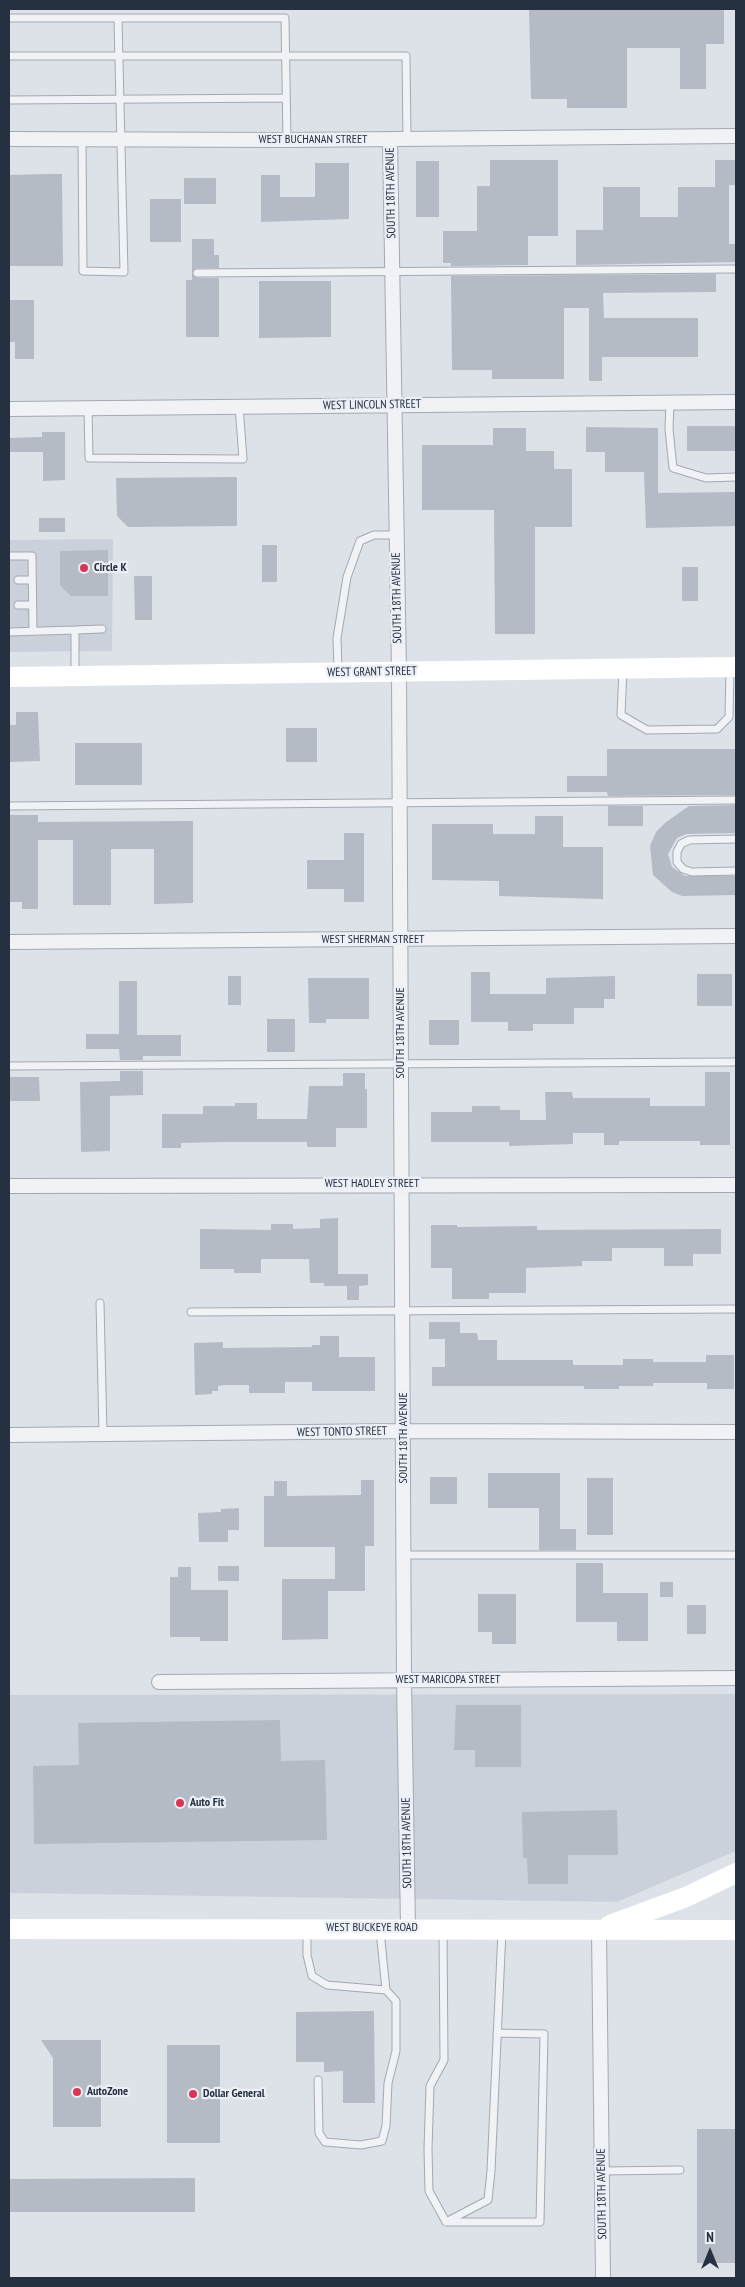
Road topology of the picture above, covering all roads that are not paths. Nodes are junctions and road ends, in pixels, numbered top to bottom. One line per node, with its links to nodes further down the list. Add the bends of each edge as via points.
1 (9, 18): 2 (lane)
2 (118, 19): 4 (lane); 5 (lane, via 285,18)
3 (9, 56): 4 (lane)
4 (119, 57): 5 (lane); 6 (lane)
5 (286, 57): 7 (lane); 12 (lane, via 406,56)
6 (120, 98): 7 (lane); 8 (lane); 14 (lane)
7 (286, 98): 15 (lane)
8 (9, 100)
9 (736, 136): 12 (street, WEST BUCHANAN STREET)
10 (9, 139): 13 (street, WEST BUCHANAN STREET)
11 (390, 139): 12 (street, WEST BUCHANAN STREET); 15 (street, WEST BUCHANAN STREET); 17 (street, SOUTH 18TH AVENUE)
12 (407, 139)
13 (82, 140): 14 (street, WEST BUCHANAN STREET); 14 (lane, via 83,271 124,272)
14 (122, 140): 15 (street, WEST BUCHANAN STREET)
15 (287, 140)
16 (736, 269): 17 (lane)
17 (392, 270): 18 (lane); 21 (street, SOUTH 18TH AVENUE)
18 (197, 273)
19 (736, 402): 20 (street, WEST LINCOLN STREET)
20 (670, 403): 21 (street, WEST LINCOLN STREET); 25 (lane, via 673,468 706,478)
21 (394, 404): 22 (street, WEST LINCOLN STREET); 26 (street, SOUTH 18TH AVENUE)
22 (239, 406): 23 (street, WEST LINCOLN STREET); 23 (lane, via 243,459 89,458)
23 (88, 408): 24 (street, WEST LINCOLN STREET)
24 (9, 409)
25 (736, 477)
26 (396, 535): 38 (street, SOUTH 18TH AVENUE); 39 (lane, via 374,535 360,541 345,586 337,638)
27 (9, 556): 29 (lane, via 32,556)
28 (18, 580): 29 (lane)
29 (32, 580): 31 (lane)
30 (18, 605): 31 (lane)
31 (32, 605): 34 (lane)
32 (102, 629): 33 (lane)
33 (75, 630): 34 (lane); 40 (lane)
34 (33, 631): 35 (lane)
35 (9, 632)
36 (733, 668): 37 (main road, WEST GRANT STREET); 37 (lane, via 729,717 717,729 648,730 622,715)
37 (623, 669): 38 (main road, WEST GRANT STREET)
38 (399, 671): 39 (main road, WEST GRANT STREET); 43 (street, SOUTH 18TH AVENUE)
39 (338, 672): 40 (main road, WEST GRANT STREET)
40 (75, 676): 41 (main road, WEST GRANT STREET)
41 (9, 677)
42 (736, 800): 43 (lane)
43 (399, 804): 44 (lane); 48 (street, SOUTH 18TH AVENUE)
44 (9, 806)
45 (736, 839): 46 (lane, via 689,840 681,844 677,852 677,862 692,872)
46 (736, 871)
47 (736, 936): 48 (street, WEST SHERMAN STREET)
48 (400, 940): 49 (street, WEST SHERMAN STREET); 51 (street, SOUTH 18TH AVENUE)
49 (9, 942)
50 (736, 1062): 51 (lane)
51 (401, 1063): 52 (lane); 53 (street, SOUTH 18TH AVENUE)
52 (9, 1066)
53 (402, 1184): 54 (street, WEST HADLEY STREET); 55 (street, WEST HADLEY STREET); 58 (street, SOUTH 18TH AVENUE)
54 (736, 1185)
55 (9, 1186)
56 (100, 1303): 63 (lane)
57 (736, 1308): 58 (lane)
58 (403, 1311): 59 (lane); 60 (street, SOUTH 18TH AVENUE)
59 (191, 1312)
60 (404, 1431): 61 (street, WEST TONTO STREET); 63 (street, WEST TONTO STREET); 65 (street, SOUTH 18TH AVENUE)
61 (736, 1432)
62 (9, 1435): 63 (street, WEST TONTO STREET)
63 (103, 1435)
64 (736, 1554): 65 (lane)
65 (404, 1555): 67 (street, SOUTH 18TH AVENUE)
66 (736, 1678): 67 (street, WEST MARICOPA STREET)
67 (404, 1680): 68 (street, WEST MARICOPA STREET); 72 (street, SOUTH 18TH AVENUE)
68 (159, 1682)
69 (736, 1873): 76 (main road, via 686,1897)
70 (307, 1928): 71 (main road, WEST BUCKEYE ROAD); 75 (main road, WEST BUCKEYE ROAD); 78 (lane, via 307,1955 312,1976 327,1985)
71 (380, 1928): 72 (main road, WEST BUCKEYE ROAD); 78 (lane)
72 (408, 1928): 73 (main road, WEST BUCKEYE ROAD)
73 (443, 1928): 74 (main road, WEST BUCKEYE ROAD); 83 (lane, via 444,2060 430,2086 428,2150 429,2191)
74 (502, 1928): 76 (main road, WEST BUCKEYE ROAD); 79 (lane)
75 (9, 1929)
76 (599, 1929): 77 (main road, WEST BUCKEYE ROAD); 82 (street, SOUTH 18TH AVENUE)
77 (736, 1930)
78 (386, 1990): 80 (lane, via 396,2001 396,2052 388,2082 382,2141 361,2145 325,2142 319,2133)
79 (497, 2033): 83 (lane, via 488,2200); 83 (lane, via 544,2034 540,2222)
80 (318, 2080)
81 (680, 2170): 82 (lane)
82 (602, 2171): 84 (street, SOUTH 18TH AVENUE)
83 (446, 2222)
84 (603, 2278)

